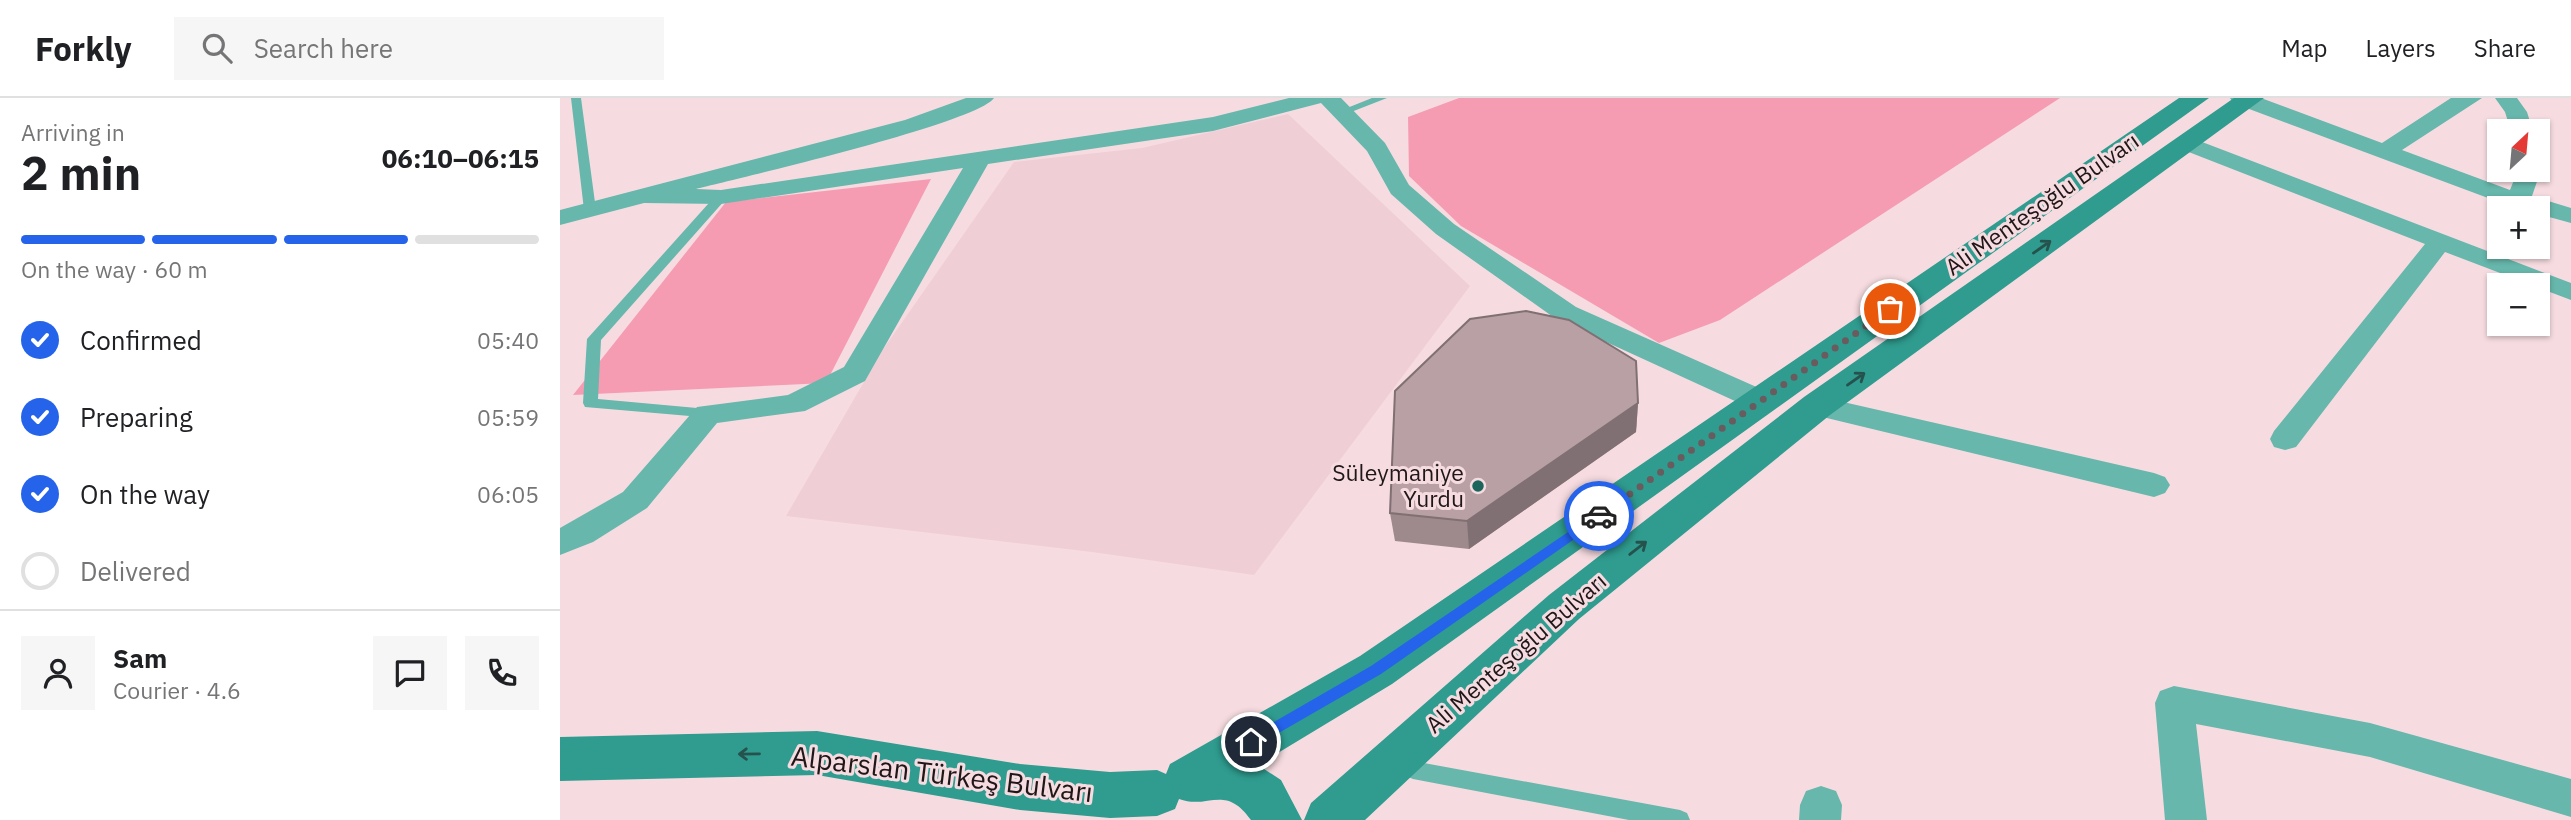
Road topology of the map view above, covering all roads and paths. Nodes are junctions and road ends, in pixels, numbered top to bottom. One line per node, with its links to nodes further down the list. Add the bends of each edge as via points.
1 (576, 98): 17 (lane)
2 (983, 98): 14 (street, via 913,125)
3 (1314, 98): 13 (street, via 1213,124)
4 (1382, 98): 9 (lane)
5 (2196, 98): 23 (main road, Ali Menteşoğlu Bulvarı)
6 (2471, 98): 12 (street)
7 (2506, 98): 10 (street)
8 (2246, 99): 11 (main road, Ali Menteşoğlu Bulvarı); 12 (street)
9 (1335, 105): 23 (street, via 1377,148 1399,189 1467,244 1566,313)
10 (2518, 119)
11 (2189, 144): 21 (street); 24 (main road, Ali Menteşoğlu Bulvarı, one-way to 11)
12 (2384, 152): 15 (street)
13 (980, 158): 16 (street); 25 (street, via 855,374 794,404)
14 (642, 196): 16 (street); 17 (street)
15 (2508, 196)
16 (721, 197): 25 (lane, via 594,339 590,403)
17 (590, 210): 20 (street)
18 (2550, 210): 19 (street)
19 (2571, 216)
20 (560, 218)
21 (2441, 242): 22 (street); 26 (street)
22 (2571, 292)
23 (1759, 400): 31 (main road, Ali Menteşoğlu Bulvarı, via 1376,670)
24 (1817, 406): 27 (street); 34 (main road, Ali Menteşoğlu Bulvarı, one-way to 24, via 1564,607)
25 (708, 414): 28 (street, via 635,500)
26 (2286, 439)
27 (2154, 485)
28 (560, 542)
29 (560, 759): 31 (main road, Alparslan Türkeş Bulvarı, one-way to 29, via 1020,787 817,753)
30 (1413, 771): 35 (lane)
31 (1159, 797): 33 (main road, Alparslan Türkeş Bulvarı, via 1213,775 1233,778 1266,797)
32 (2571, 798): 36 (street, via 2370,740 2174,703)
33 (1277, 820)
34 (1329, 820)
35 (1680, 820)
36 (2186, 820)

